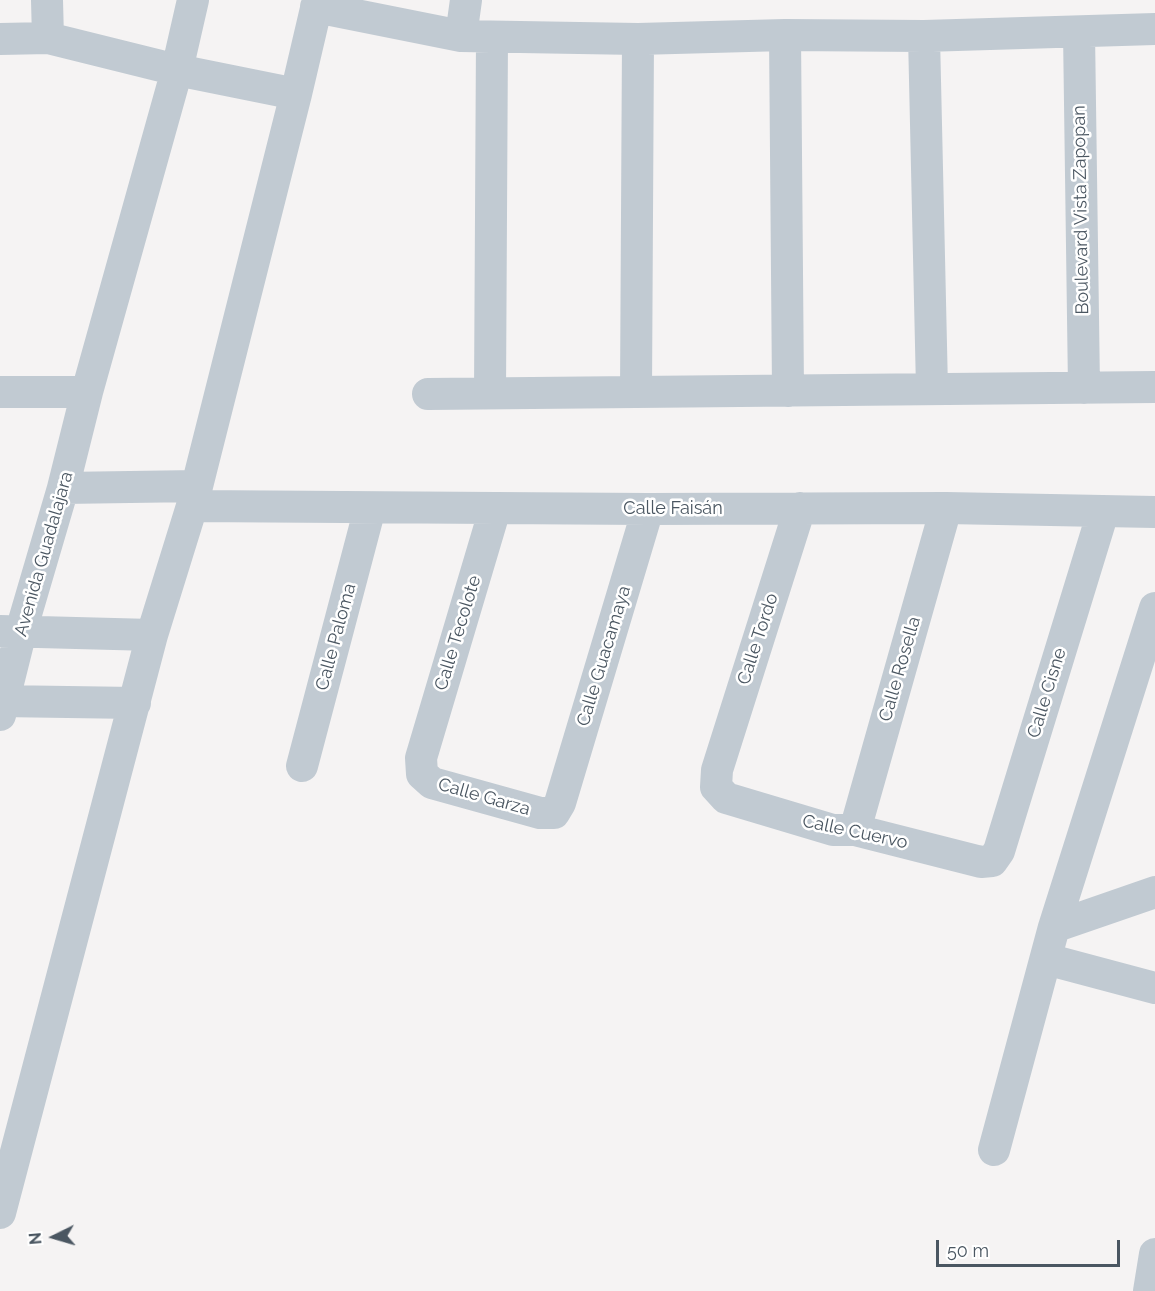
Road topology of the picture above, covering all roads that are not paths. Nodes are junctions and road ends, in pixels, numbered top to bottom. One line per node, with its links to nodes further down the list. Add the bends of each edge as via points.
1 (47, 0): 11 (street)
2 (193, 0): 14 (street, Avenida Guadalajara)
3 (466, 0): 8 (street)
4 (317, 3): 8 (street); 15 (street)
5 (1155, 29): 6 (street)
6 (1079, 32): 9 (street); 17 (street, Boulevard Vista Zapopan)
7 (785, 35): 9 (street); 13 (street); 19 (street)
8 (461, 36): 10 (street)
9 (924, 36): 18 (street)
10 (492, 37): 13 (street); 23 (street)
11 (48, 38): 12 (street); 14 (street)
12 (0, 39)
13 (638, 39): 22 (street)
14 (177, 70): 15 (street); 21 (street, Avenida Guadalajara)
15 (296, 94): 26 (street)
16 (1155, 387): 17 (street)
17 (1084, 388): 18 (street)
18 (932, 390): 19 (street)
19 (788, 391): 22 (street)
20 (0, 392): 21 (street)
21 (87, 392): 25 (street, Avenida Guadalajara)
22 (636, 392): 23 (street)
23 (490, 393): 24 (street)
24 (429, 394)
25 (63, 488): 26 (street, Calle Faisán); 35 (street, Avenida Guadalajara)
26 (195, 496): 27 (street, Calle Faisán); 36 (street)
27 (370, 508): 30 (street, Calle Faisán); 40 (street, Calle Paloma)
28 (800, 508): 29 (street, Calle Faisán); 31 (street, Calle Faisán); 41 (street, Calle Tordo)
29 (946, 508): 32 (street, Calle Faisán); 43 (street, Calle Rosella)
30 (495, 509): 31 (street, Calle Faisán); 39 (street, Calle Tecolote)
31 (648, 509): 42 (street, Calle Guacamaya)
32 (1103, 512): 33 (street, Calle Faisán); 44 (street, Calle Cisne, via 999,851 992,861)
33 (1155, 512)
34 (1155, 608): 46 (street)
35 (11, 631): 36 (street); 38 (street, Avenida Guadalajara)
36 (152, 635): 37 (street)
37 (135, 703): 38 (street); 50 (street)
38 (1, 706)
39 (421, 758): 42 (street, Calle Garza, via 422,774 432,783 540,813 554,813)
40 (302, 766)
41 (717, 770): 43 (street, Calle Cuervo, via 716,787 726,798 833,830)
42 (560, 803)
43 (855, 830): 44 (street, Calle Cuervo)
44 (981, 862)
45 (1155, 892): 46 (street)
46 (1054, 927): 47 (street)
47 (1046, 959): 48 (street); 49 (street)
48 (1155, 988)
49 (994, 1150)
50 (0, 1213)
51 (1155, 1254): 52 (street)
52 (1149, 1291)

